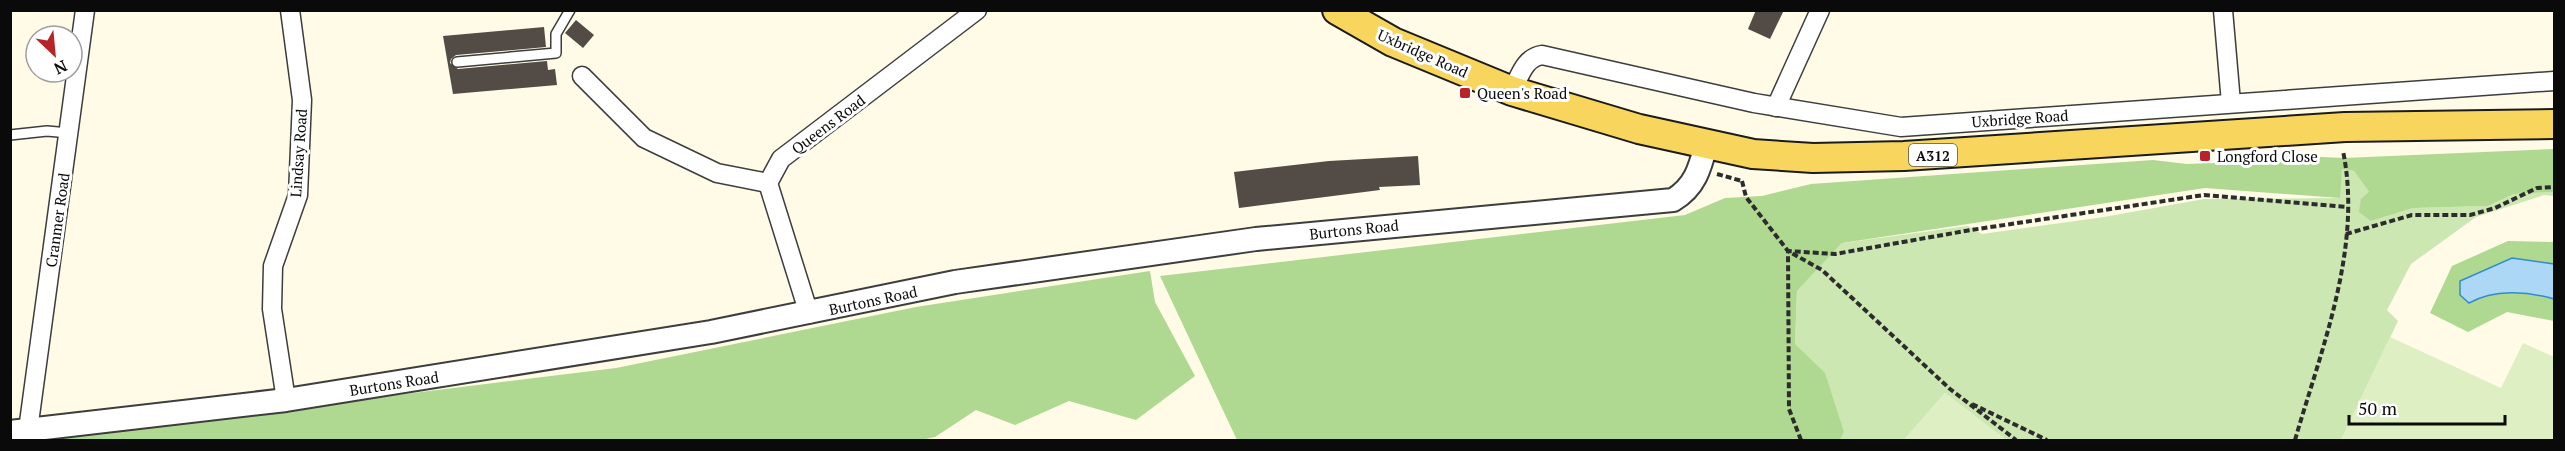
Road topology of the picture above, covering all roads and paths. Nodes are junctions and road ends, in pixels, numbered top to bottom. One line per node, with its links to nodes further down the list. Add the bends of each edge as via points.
1 (85, 10): 15 (street, Cranmer Road)
2 (290, 10): 26 (street, Lindsay Road, via 302,100 298,195 273,266 272,309)
3 (570, 10): 8 (lane, via 556,34 556,53)
4 (977, 10): 19 (street, Queens Road, via 781,159)
5 (1337, 10): 11 (main road, Uxbridge Road / A312, via 1394,42)
6 (1821, 10): 13 (street)
7 (2223, 10): 12 (street)
8 (457, 62)
9 (582, 76): 19 (street, via 644,138 717,173)
10 (2554, 81): 12 (street, Uxbridge Road)
11 (1512, 90): 13 (street, Uxbridge Road, via 1526,63 1542,55); 18 (main road, Uxbridge Road / A312)
12 (2231, 103): 13 (street, Uxbridge Road, via 1901,127)
13 (1776, 107)
14 (2554, 124): 18 (main road, Uxbridge Road / A312, via 2345,127 1904,156 1813,158 1754,154)
15 (69, 133): 16 (lane, via 47,130); 27 (street, Cranmer Road)
16 (10, 135)
17 (2341, 145): 21 (path)
18 (1707, 158): 23 (path, via 1742,181 1746,197); 24 (street, Burtons Road, via 1685,193 1673,200 1256,239 955,282)
19 (768, 183): 24 (street)
20 (2554, 187): 22 (path, via 2537,188 2494,208 2470,214 2412,215)
21 (2347, 207): 22 (path); 23 (path, via 2204,195 1835,254)
22 (2346, 234): 31 (path, via 2325,345)
23 (1788, 251): 25 (path, via 1822,270); 28 (path, via 1789,409)
24 (809, 314): 26 (street, Burtons Road)
25 (1963, 399): 29 (path); 30 (path)
26 (286, 400): 27 (street, Burtons Road)
27 (19, 431)
28 (1800, 441)
29 (2016, 441)
30 (2047, 441)
31 (2295, 441)

